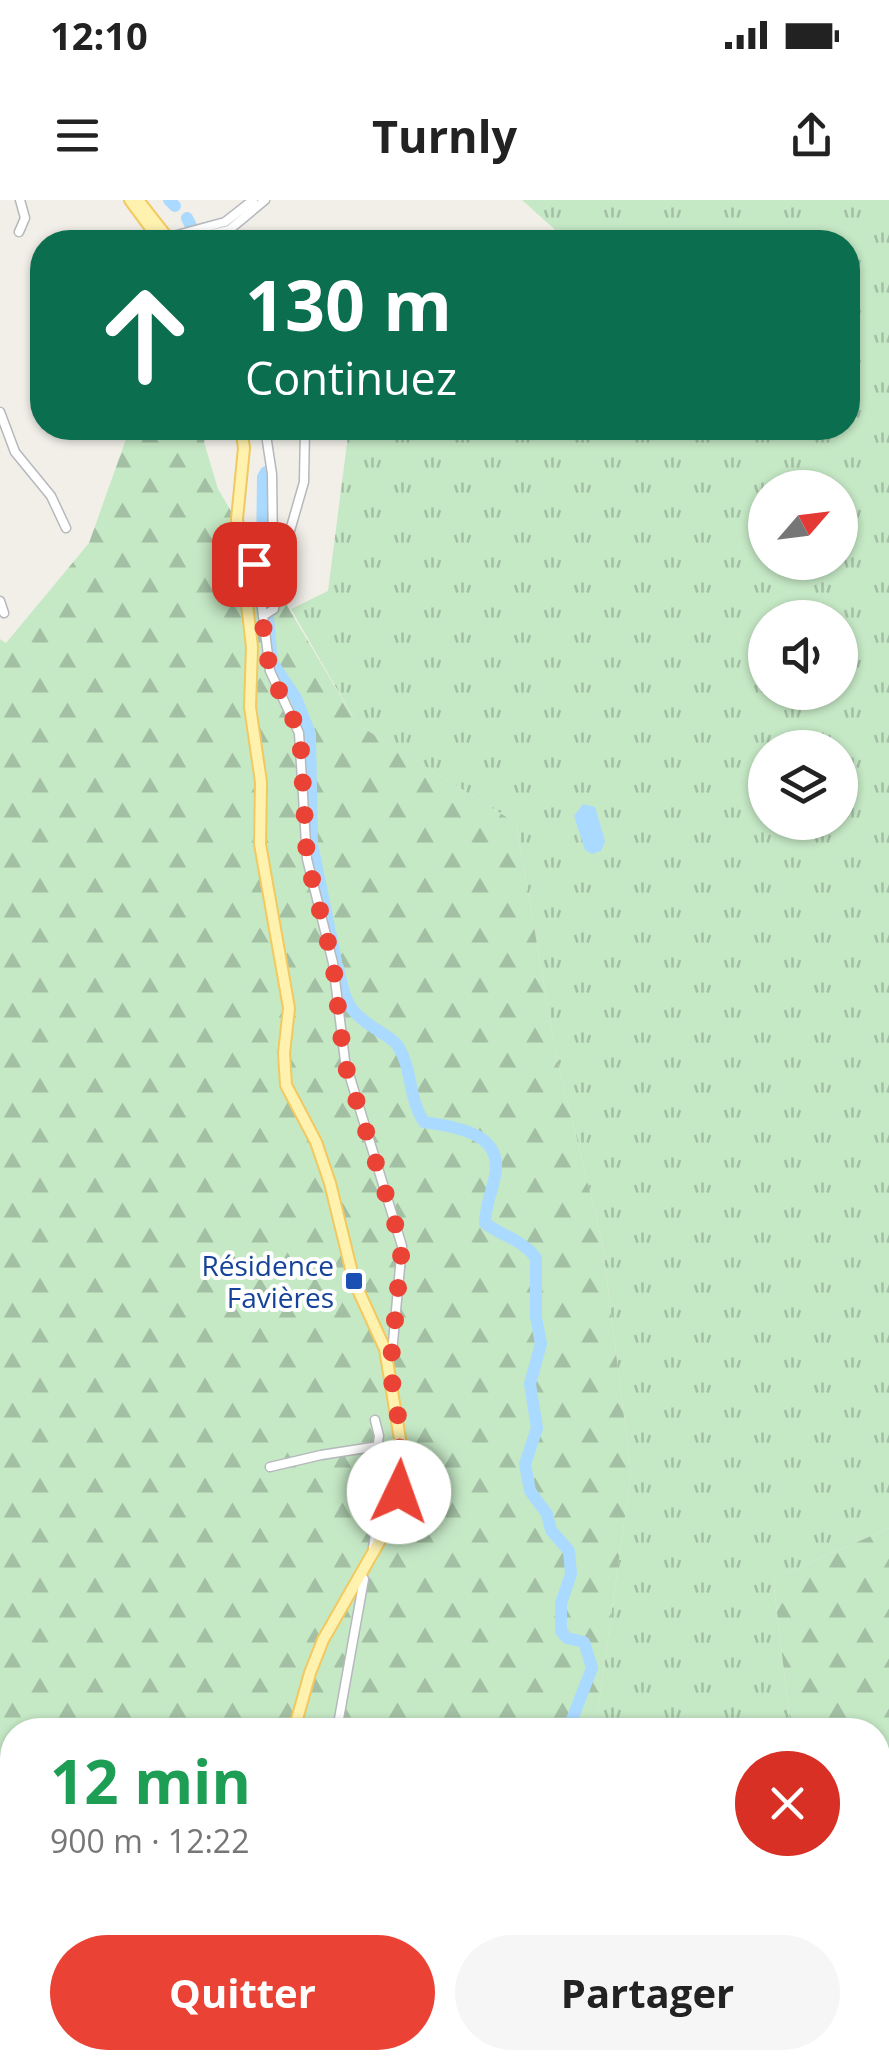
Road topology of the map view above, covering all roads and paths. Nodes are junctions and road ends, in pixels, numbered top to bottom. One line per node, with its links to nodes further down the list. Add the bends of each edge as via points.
1 (20, 200): 10 (street)
2 (130, 200): 6 (main road)
3 (138, 200): 6 (main road)
4 (253, 200): 8 (street)
5 (265, 200): 9 (street)
6 (149, 218): 7 (main road)
7 (159, 230)
8 (222, 230)
9 (227, 230)
10 (20, 232)
11 (0, 412): 15 (street, via 15,452 51,496)
12 (243, 440): 16 (main road)
13 (267, 440): 17 (street)
14 (304, 440): 17 (street, via 302,492 286,548)
15 (66, 528)
16 (239, 541): 18 (street); 22 (main road, via 252,648 260,844 289,1008 284,1070 326,1169 348,1261)
17 (277, 553): 18 (street); 21 (street, via 282,571 274,610)
18 (261, 568): 21 (street)
19 (0, 601): 20 (street)
20 (4, 613)
21 (266, 616): 22 (street, via 270,672 300,733 307,859 333,962 344,1061 402,1246 392,1352)
22 (385, 1359): 26 (main road, via 402,1452 399,1492)
23 (375, 1420): 24 (street)
24 (379, 1446): 25 (street); 26 (street)
25 (270, 1467)
26 (376, 1551): 27 (main road)
27 (361, 1576): 28 (main road, via 323,1640); 29 (street)
28 (298, 1718)
29 (339, 1718)

